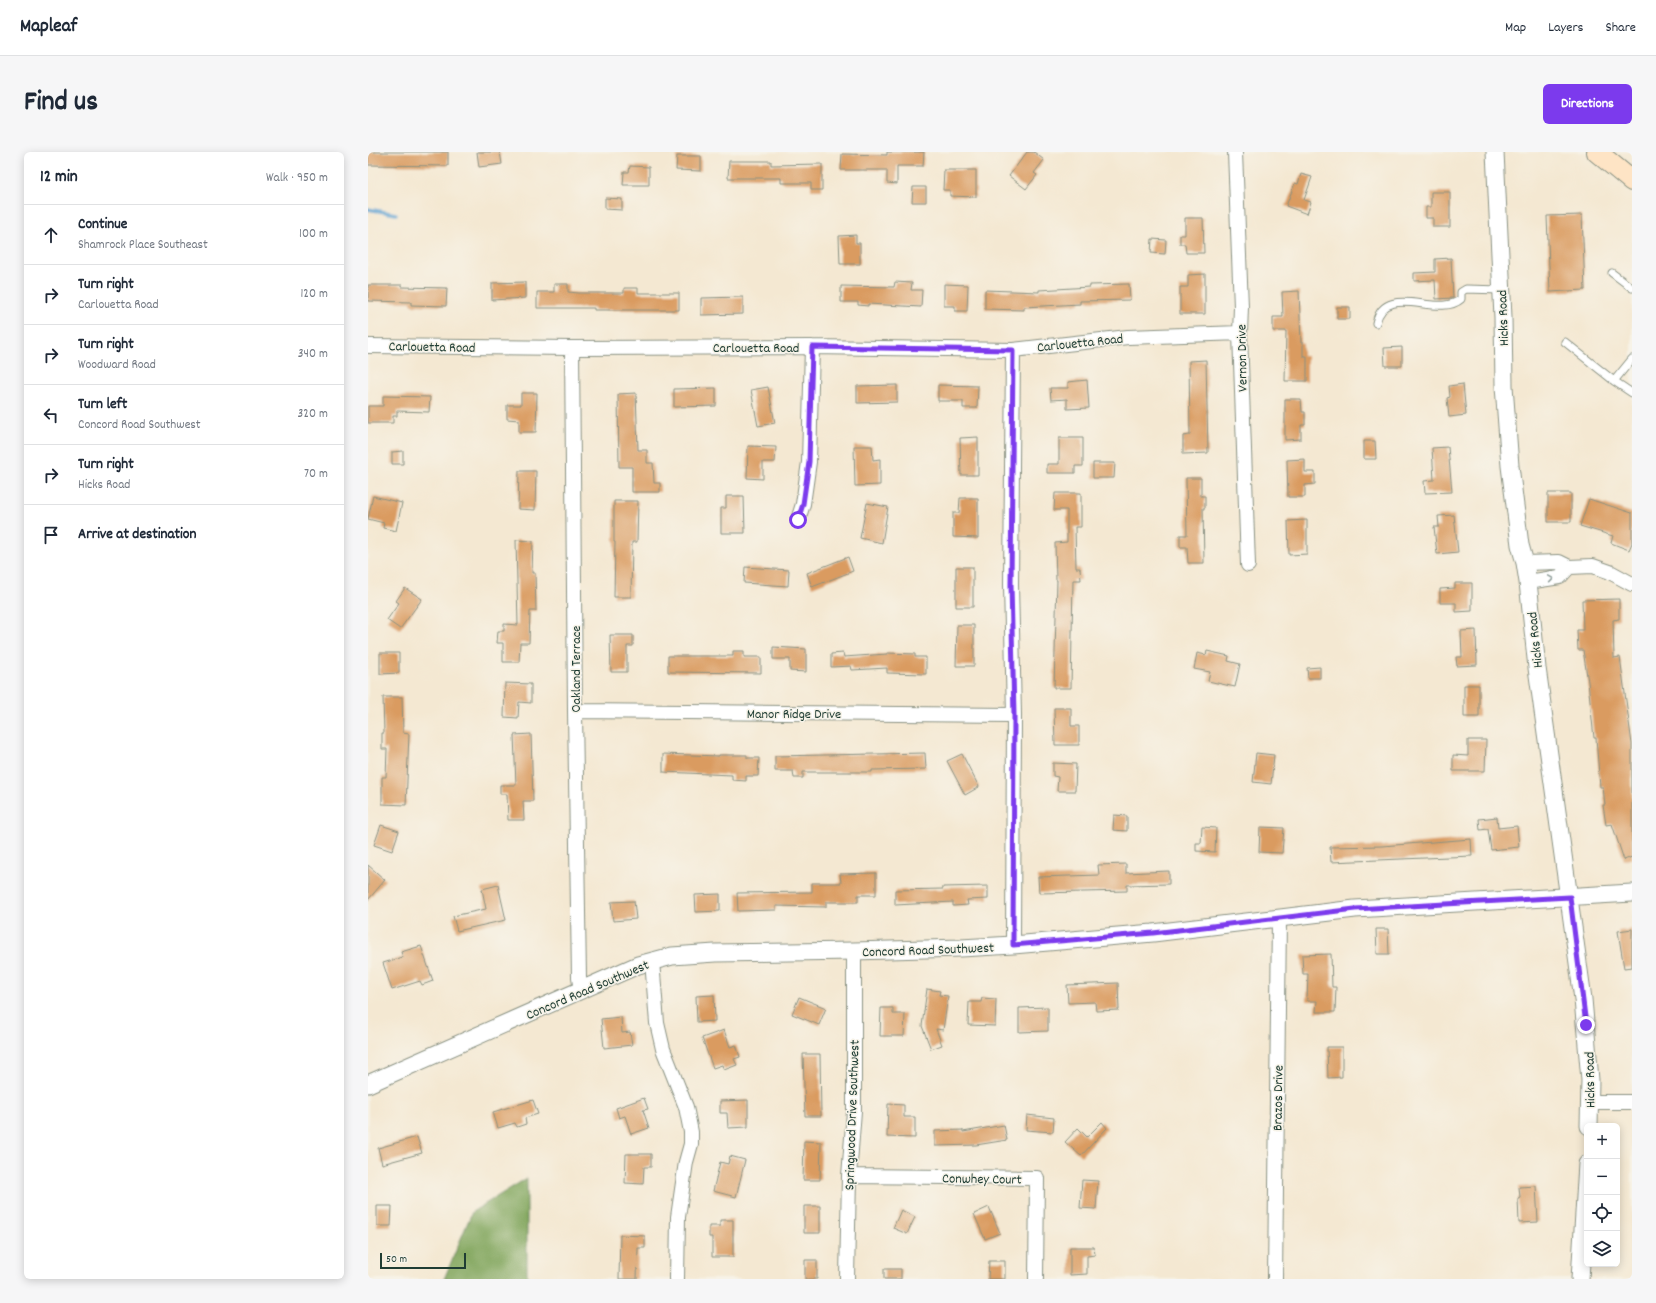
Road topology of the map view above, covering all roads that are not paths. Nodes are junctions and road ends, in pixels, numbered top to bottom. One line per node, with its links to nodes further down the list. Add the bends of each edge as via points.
1 (1235, 152): 9 (street, Vernon Drive)
2 (1597, 154): 4 (main road)
3 (1497, 156): 7 (street, Hicks Road)
4 (1632, 181)
5 (1612, 273): 6 (lane)
6 (1632, 288)
7 (1501, 290): 8 (lane, via 1466,289 1462,292 1461,299 1448,306 1415,302 1387,305 1381,310); 19 (street, Hicks Road, via 1507,426 1520,545)
8 (1376, 323)
9 (1240, 333): 14 (street, Carlouetta Road, via 1128,337); 20 (street, Vernon Drive)
10 (1565, 342): 16 (lane)
11 (368, 346): 13 (street, Carlouetta Road)
12 (812, 347): 13 (street, Carlouetta Road); 14 (street, Carlouetta Road); 18 (street, via 809,462)
13 (572, 348): 24 (street, Oakland Terrace)
14 (1013, 350): 25 (street, via 1011,585)
15 (1632, 359): 16 (lane)
16 (1614, 381): 17 (lane)
17 (1632, 393)
18 (798, 520)
19 (1525, 563): 21 (street, via 1559,562); 22 (street, Hicks Road)
20 (1248, 565)
21 (1570, 567): 22 (street, one-way to 21, via 1560,577); 23 (street, via 1593,566)
22 (1528, 582): 27 (street, Hicks Road, via 1537,668)
23 (1632, 584)
24 (575, 711): 25 (street, Manor Ridge Drive); 32 (street, Oakland Terrace)
25 (1014, 715): 29 (street)
26 (1632, 893): 27 (street, Concord Road Southwest)
27 (1570, 897): 28 (street, Concord Road Southwest, via 1406,906); 34 (street, Hicks Road, via 1586,1025)
28 (1278, 918): 29 (street, Concord Road Southwest, via 1153,933); 42 (street, Brazos Drive)
29 (1013, 945): 30 (street, Concord Road Southwest)
30 (854, 951): 31 (street, Concord Road Southwest, via 715,953); 37 (street, Springwood Drive Southwest, via 854,1111)
31 (652, 960): 32 (street, Concord Road Southwest); 39 (street, via 657,1023 663,1049 686,1107 691,1132 678,1217)
32 (581, 990): 33 (street, Concord Road Southwest)
33 (368, 1084)
34 (1590, 1102): 35 (street); 36 (street, Hicks Road)
35 (1632, 1102)
36 (1589, 1123)
37 (849, 1176): 40 (street, Springwood Drive Southwest); 41 (street, Conwhey Court, via 1037,1178)
38 (1585, 1195): 43 (street)
39 (678, 1279)
40 (846, 1279)
41 (1036, 1279)
42 (1275, 1279)
43 (1580, 1279)

